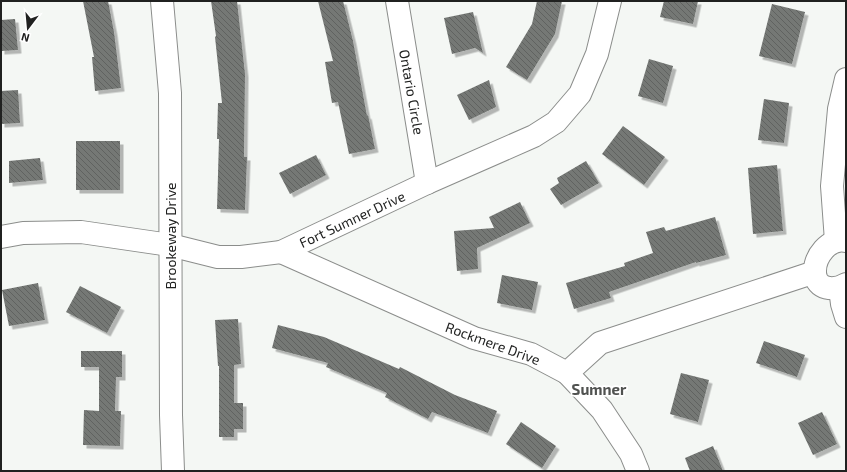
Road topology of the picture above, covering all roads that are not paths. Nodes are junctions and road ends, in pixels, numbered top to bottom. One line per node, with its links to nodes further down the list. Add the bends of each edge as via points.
1 (162, 1): 8 (street, Brookeway Drive, via 170,93)
2 (396, 1): 5 (street, Ontario Circle)
3 (610, 1): 5 (street, Fort Sumner Drive, via 597,54 580,94 556,122 534,136)
4 (846, 79): 7 (street, via 838,109 832,186)
5 (427, 183): 9 (street, Fort Sumner Drive)
6 (1, 237): 8 (street, Fort Sumner Drive, via 23,233 81,232)
7 (841, 241): 10 (street, via 827,246 820,253)
8 (170, 245): 9 (street, Fort Sumner Drive, via 218,257); 14 (street, Brookeway Drive, via 171,415)
9 (281, 252): 13 (street, Rockmere Drive, via 474,338 531,354)
10 (815, 272): 11 (street, via 817,280 825,288); 13 (street, via 600,343)
11 (843, 286): 12 (street, via 842,304)
12 (846, 317)
13 (567, 373): 15 (street, Rockmere Drive, via 602,410 631,454)
14 (174, 471)
15 (638, 471)

